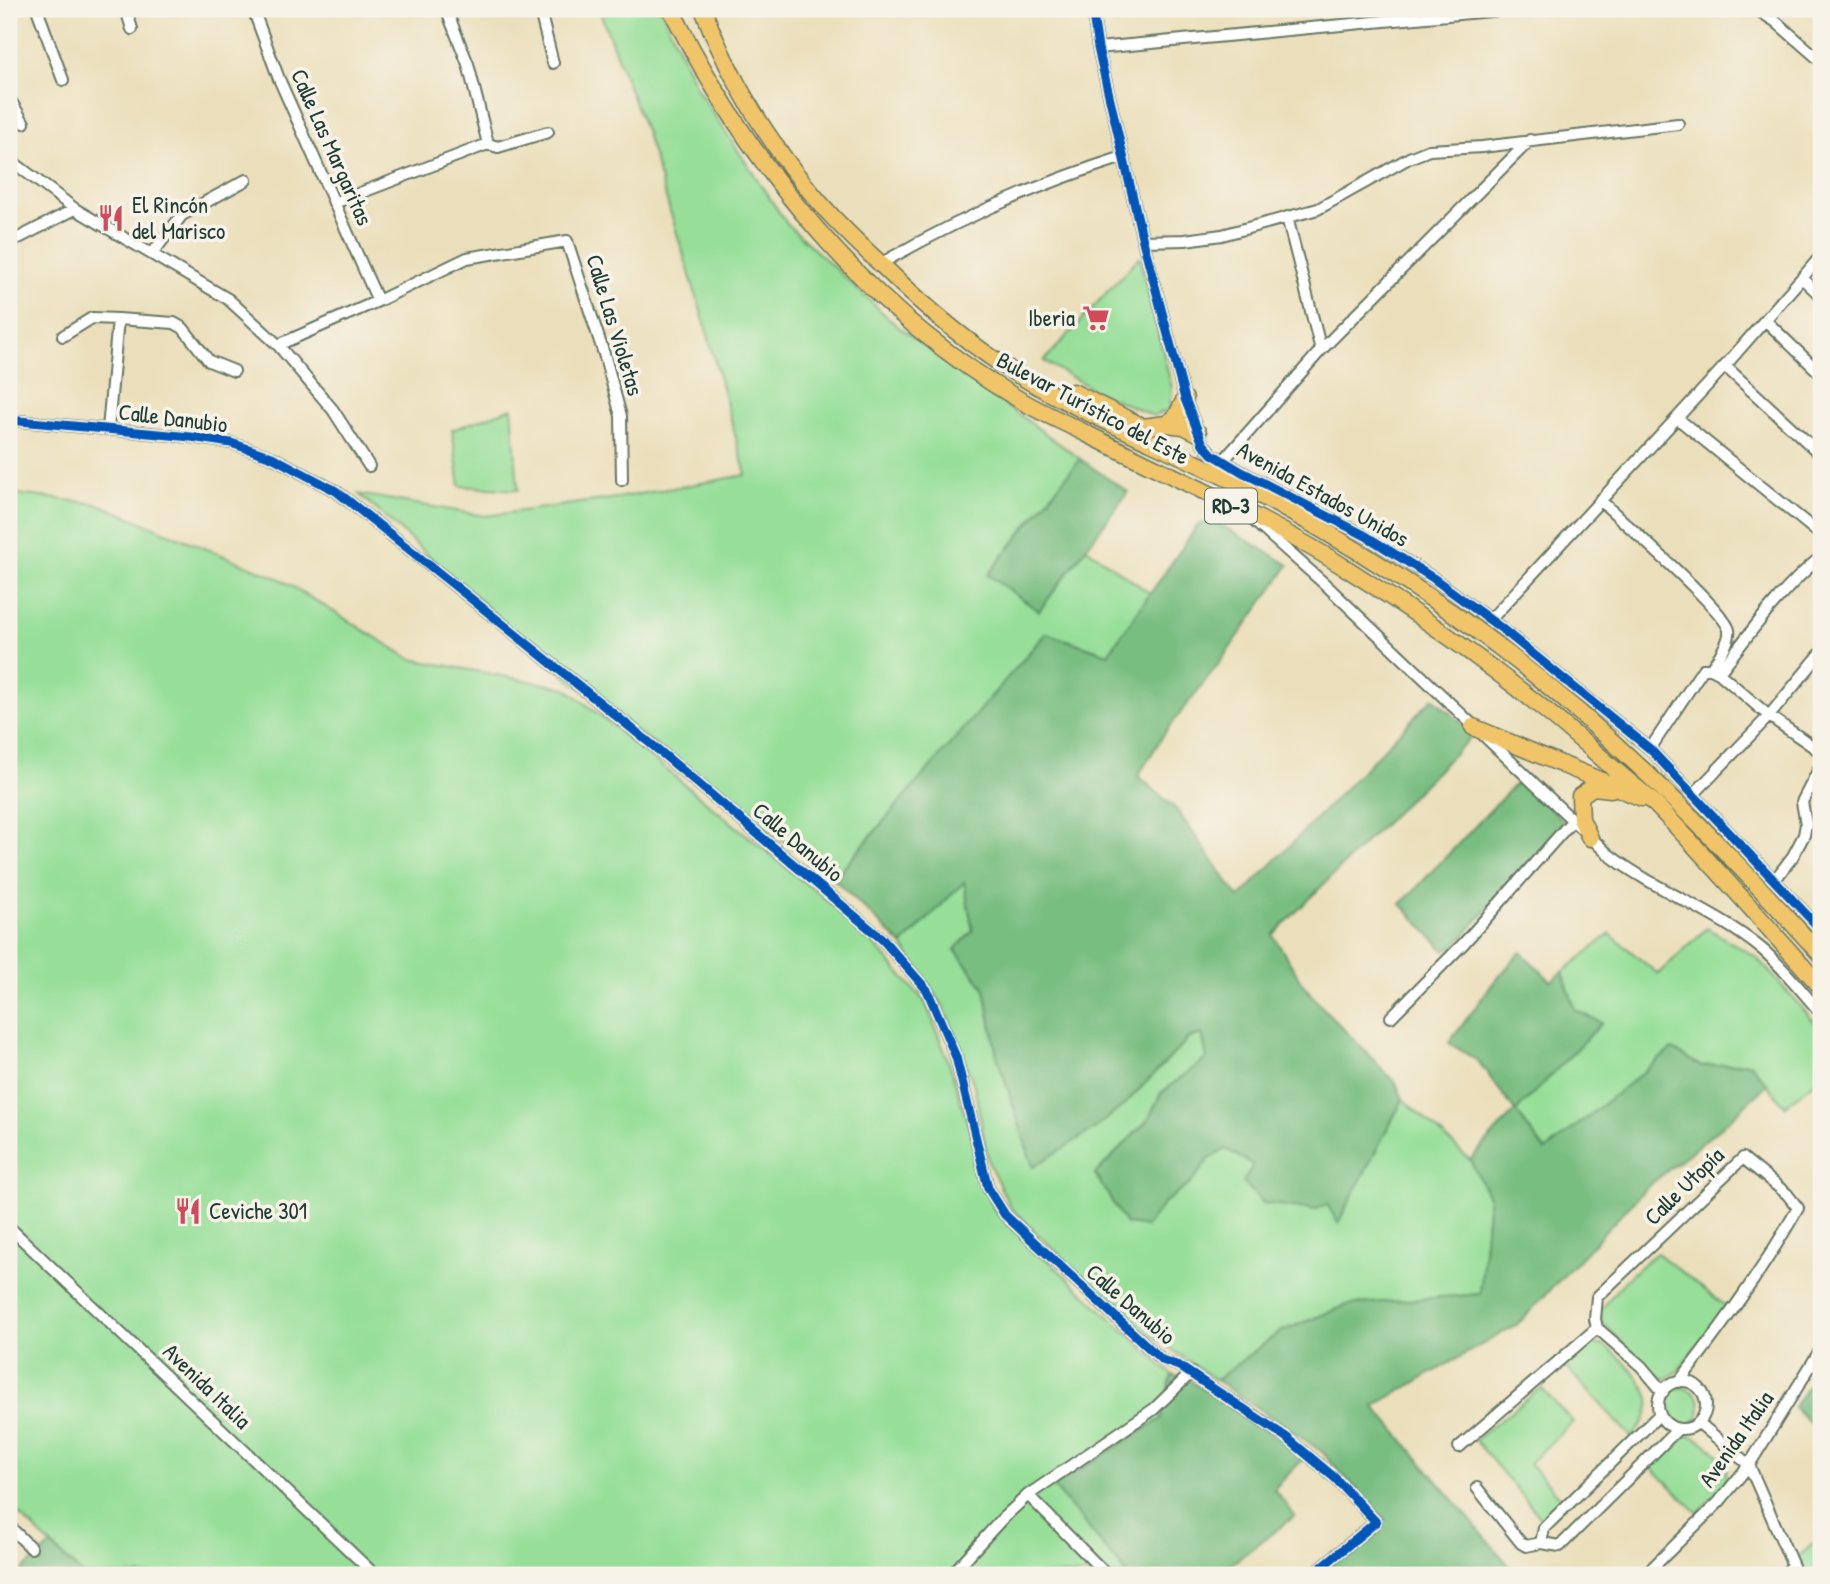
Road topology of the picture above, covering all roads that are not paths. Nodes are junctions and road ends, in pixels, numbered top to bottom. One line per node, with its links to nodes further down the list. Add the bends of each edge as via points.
1 (37, 9): 15 (street)
2 (126, 9): 11 (street)
3 (253, 9): 25 (street, Calle Las Margaritas, via 278,79)
4 (446, 9): 21 (street, via 468,64)
5 (546, 9): 14 (street, via 541,15)
6 (671, 9): 56 (highway, Bulevar Turístico del Este / RD-3, via 715,90 782,187 831,245 904,316 1021,401)
7 (703, 9): 32 (highway, Bulevar Turístico del Este / RD-3, via 727,65 794,172)
8 (1092, 9): 12 (street, Avenida Estados Unidos)
9 (1512, 9): 12 (street)
10 (1756, 9): 13 (street, via 1776,20)
11 (132, 29)
12 (1098, 48): 22 (street, Avenida Estados Unidos)
13 (1821, 61)
14 (553, 64)
15 (63, 80)
16 (9, 98): 17 (street)
17 (24, 123)
18 (1678, 124): 20 (street)
19 (548, 132): 21 (street, via 498,147)
20 (1530, 140): 27 (street, via 1429,150 1318,209); 41 (street)
21 (488, 144): 25 (street)
22 (1123, 157): 28 (street, Avenida Estados Unidos); 32 (street, via 1003,200)
23 (9, 159): 26 (street)
24 (246, 180): 30 (street, via 182,215)
25 (334, 203): 36 (street, Calle Las Margaritas)
26 (75, 209): 29 (street); 30 (street)
27 (1287, 217): 28 (street, via 1202,238); 41 (street)
28 (1143, 242): 45 (street, Avenida Estados Unidos)
29 (9, 243)
30 (152, 254): 40 (street, via 228,299)
31 (1821, 256): 33 (street)
32 (880, 264): 35 (highway, Bulevar Turístico del Este / RD-3)
33 (1802, 278): 34 (street); 38 (street)
34 (1821, 296)
35 (918, 300): 48 (highway, via 951,316 1017,364 1143,427); 75 (highway, Bulevar Turístico del Este / RD-3, via 1014,372 1318,527 1453,614 1550,685 1663,786)
36 (378, 301): 40 (street, Calle Las Violetas); 54 (street, Calle Las Violetas, via 467,258 567,241 621,415)
37 (118, 319): 39 (street, via 92,318); 43 (street, via 174,323 209,362); 49 (street)
38 (1765, 320): 42 (street); 44 (street)
39 (63, 336)
40 (278, 345): 53 (street, via 333,410)
41 (1321, 350): 52 (street)
42 (1725, 366): 46 (street); 51 (street)
43 (234, 371)
44 (1821, 374)
45 (1185, 399): 48 (highway, via 1176,417); 50 (street, Avenida Estados Unidos)
46 (1677, 418): 55 (street); 57 (street)
47 (9, 420): 49 (street, Calle Danubio)
48 (1166, 424): 50 (highway)
49 (108, 429): 82 (street, Calle Danubio, via 231,443 272,457 336,491 656,748 883,940 932,1001 956,1057 988,1188 1004,1215 1162,1360)
50 (1198, 433): 52 (street, Avenida Estados Unidos, via 1212,454)
51 (1821, 455)
52 (1223, 461): 59 (street, Avenida Estados Unidos, via 1366,536)
53 (369, 466)
54 (622, 480)
55 (1600, 500): 59 (street); 61 (street, via 1700,594 1729,628)
56 (1244, 512): 63 (street); 69 (highway, Bulevar Turístico del Este / RD-3, via 1346,568 1421,617 1539,703)
57 (1821, 535)
58 (1821, 557): 61 (street)
59 (1490, 620): 64 (street, Avenida Estados Unidos)
60 (1821, 653): 62 (street)
61 (1715, 671): 62 (street); 64 (street, via 1703,669 1696,676)
62 (1769, 716): 65 (street); 68 (street)
63 (1473, 727): 67 (highway); 70 (street)
64 (1650, 749): 68 (street, Avenida Estados Unidos)
65 (1821, 752)
66 (1821, 765): 72 (street, via 1802,803 1804,835)
67 (1621, 790): 69 (highway); 71 (highway, via 1593,787 1580,796 1581,819)
68 (1694, 794): 72 (street, Avenida Estados Unidos)
69 (1652, 802): 76 (highway, Bulevar Turístico del Este / RD-3)
70 (1572, 821): 71 (street); 78 (street)
71 (1590, 838): 77 (street, via 1627,869 1764,951)
72 (1774, 881): 73 (street, Avenida Estados Unidos)
73 (1814, 915): 74 (street, Avenida Estados Unidos)
74 (1821, 930)
75 (1821, 955)
76 (1821, 986)
77 (1821, 1013)
78 (1391, 1017)
79 (9, 1227): 96 (street, Avenida Italia)
80 (1597, 1328): 83 (street, Calle Utopía, via 1597,1297 1743,1158 1798,1208 1730,1316); 84 (street); 88 (street)
81 (1821, 1349): 89 (street, Avenida Italia)
82 (1191, 1373): 91 (street, via 1154,1409); 99 (street, Calle Danubio, via 1286,1437 1335,1478 1376,1522)
83 (1679, 1382): 84 (street); 86 (street, via 1694,1385 1705,1396 1706,1412)
84 (1663, 1392): 85 (street, via 1658,1402)
85 (1660, 1414): 87 (street); 93 (street, via 1544,1528)
86 (1699, 1423): 87 (street); 89 (street)
87 (1678, 1429): 93 (street, via 1560,1545)
88 (1459, 1447)
89 (1749, 1465): 95 (street); 100 (street, Avenida Italia, via 1719,1502)
90 (1477, 1488): 93 (street, via 1521,1544)
91 (1028, 1496): 97 (street); 98 (street)
92 (9, 1526): 94 (street)
93 (1541, 1543)
94 (31, 1548)
95 (1796, 1571): 101 (street)
96 (375, 1575)
97 (951, 1575)
98 (1107, 1575)
99 (1312, 1575)
100 (1645, 1575)
101 (1783, 1575)

